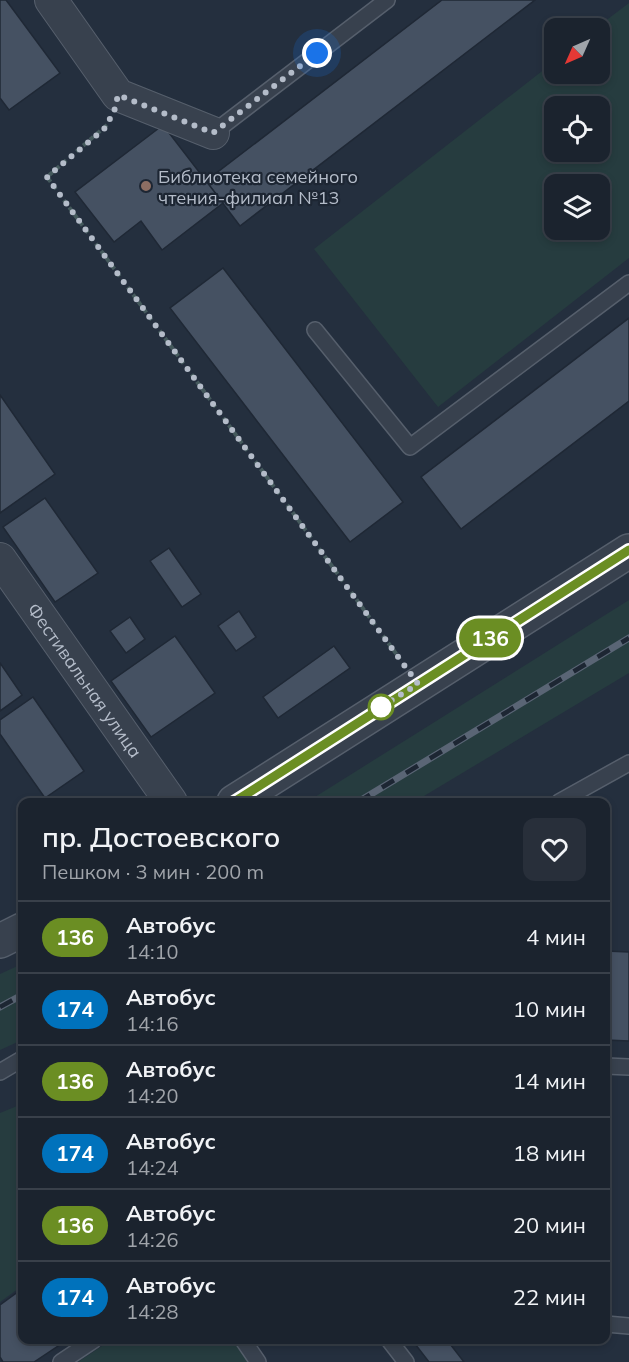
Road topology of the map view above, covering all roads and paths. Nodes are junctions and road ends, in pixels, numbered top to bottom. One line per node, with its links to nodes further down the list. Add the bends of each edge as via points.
1 (51, 0): 3 (street)
2 (387, 0): 4 (lane)
3 (118, 95): 4 (street); 9 (path, via 104,129 47,177)
4 (213, 133)
5 (629, 283): 6 (lane, via 410,447)
6 (315, 330)
7 (629, 550): 9 (street)
8 (0, 559): 11 (street, Фестивальная улица)
9 (418, 684): 12 (street)
10 (629, 763): 13 (lane)
11 (168, 798)
12 (240, 798)
13 (566, 798)
14 (18, 932): 15 (street)
15 (0, 941)
16 (18, 1061): 19 (lane)
17 (610, 1066): 18 (lane)
18 (629, 1067)
19 (0, 1072)
20 (610, 1324): 21 (lane)
21 (629, 1326)
22 (88, 1344): 25 (lane)
23 (246, 1344): 26 (lane)
24 (392, 1344): 27 (lane)
25 (61, 1362)
26 (258, 1362)
27 (406, 1362)

